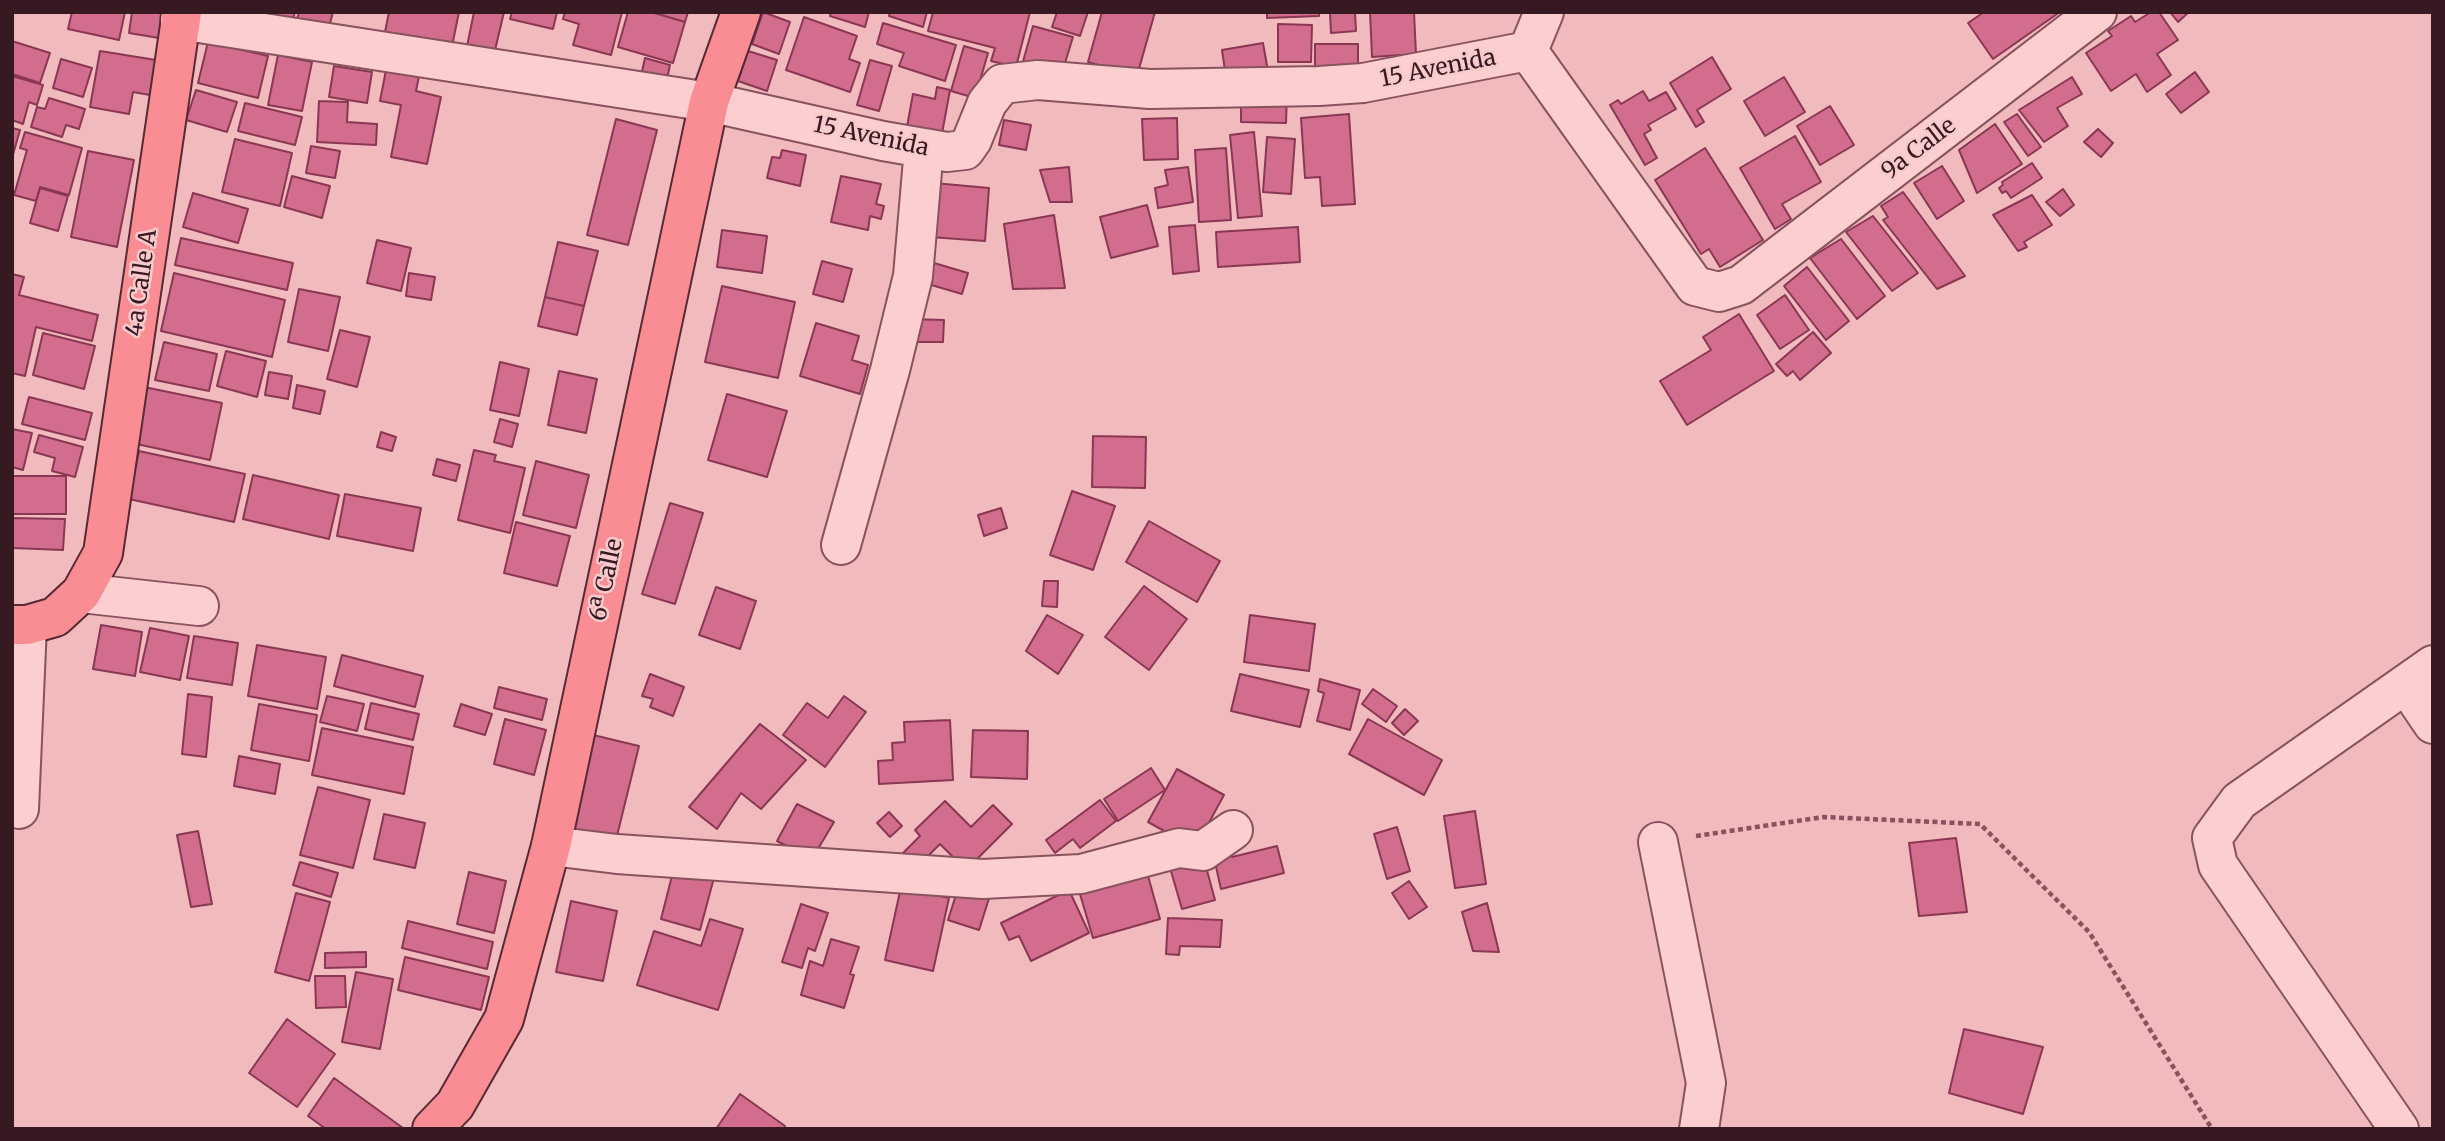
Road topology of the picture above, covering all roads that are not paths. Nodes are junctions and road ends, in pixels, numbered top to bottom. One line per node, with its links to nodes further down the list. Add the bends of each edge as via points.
1 (741, 12): 6 (main road, 6ª Calle)
2 (1544, 12): 5 (street)
3 (2097, 12): 5 (street, 9a Calle, via 1741,285 1719,292 1695,286)
4 (181, 16): 6 (street, 15 Avenida); 9 (main road, 4a Calle A, via 103,553)
5 (1528, 51): 7 (street, 15 Avenida, via 1363,83 1319,86 1150,89 1038,80 1002,84 987,103 965,150)
6 (709, 102): 7 (street, 15 Avenida); 17 (main road, 6ª Calle)
7 (923, 148): 8 (street, via 914,276)
8 (841, 545)
9 (81, 593): 10 (street); 11 (main road, via 55,617)
10 (199, 606)
11 (20, 625): 14 (street)
12 (2419, 675): 13 (street); 20 (street, via 2239,801 2212,838 2218,865)
13 (2433, 724)
14 (19, 809)
15 (1233, 830): 17 (street, via 1203,851 1179,848 1081,874 982,879)
16 (1658, 842): 19 (street, via 1706,1083)
17 (551, 846): 18 (main road, 6ª Calle, via 505,1019 455,1105)
18 (432, 1129)
19 (1699, 1129)
20 (2399, 1129)

